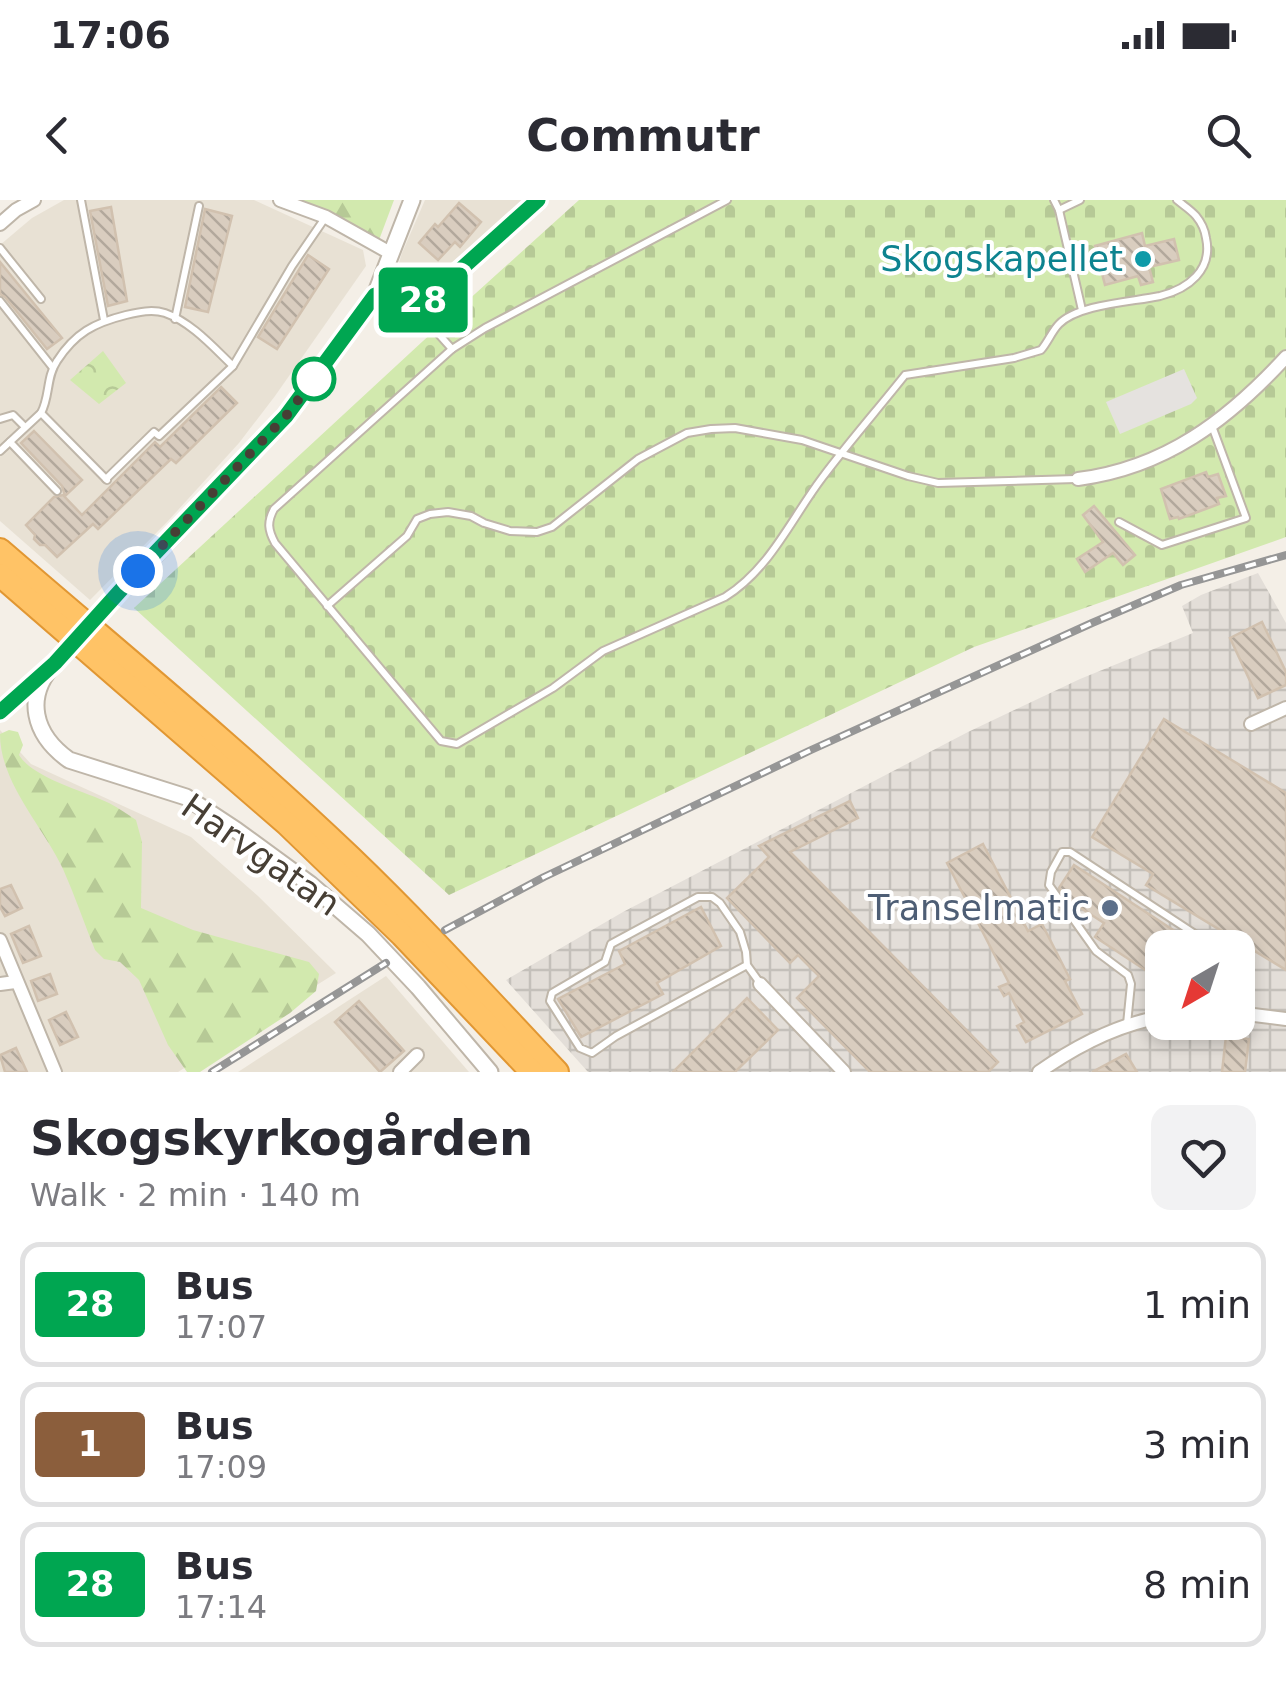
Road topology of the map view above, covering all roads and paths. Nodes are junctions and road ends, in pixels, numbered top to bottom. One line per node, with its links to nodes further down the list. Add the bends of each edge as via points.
1 (34, 200): 13 (street)
2 (81, 200): 22 (lane)
3 (280, 200): 12 (street)
4 (412, 200): 15 (street)
5 (538, 200): 19 (street)
6 (726, 200): 23 (lane)
7 (1054, 200): 11 (lane)
8 (1080, 200): 11 (lane)
9 (1176, 200): 20 (lane, via 1203,226 1208,254 1201,271 1172,293)
10 (199, 206): 21 (lane)
11 (1059, 210): 20 (lane)
12 (326, 218): 15 (street); 25 (lane)
13 (0, 224)
14 (0, 248): 17 (lane)
15 (392, 254): 16 (street)
16 (375, 295): 19 (street, via 412,306); 40 (street, via 286,416)
17 (41, 299)
18 (0, 301): 26 (lane)
19 (419, 302): 23 (lane)
20 (1082, 310): 33 (lane, via 1056,326 1041,350 906,375)
21 (176, 319): 22 (lane, via 146,312); 25 (lane)
22 (104, 320): 26 (lane, via 70,344)
23 (452, 350): 39 (lane, via 268,519 275,543)
24 (1286, 357): 29 (street)
25 (232, 366): 27 (lane, via 107,480)
26 (53, 368): 27 (lane)
27 (41, 413): 30 (lane)
28 (0, 419): 30 (lane, via 13,415)
29 (1212, 424): 34 (street, via 1136,466); 36 (lane, via 1246,518 1162,545)
30 (25, 428): 31 (lane)
31 (10, 442): 32 (lane); 35 (lane)
32 (0, 452)
33 (843, 452): 34 (lane, via 938,483); 39 (lane, via 735,428 687,433 638,460 552,527 510,531 448,512 417,519 407,536); 39 (lane, via 742,587 603,651 457,744 432,732)
34 (1078, 478)
35 (57, 491)
36 (1119, 522)
37 (0, 550): 60 (highway, via 348,856)
38 (0, 575): 59 (highway, via 287,824)
39 (327, 606)
40 (100, 614)
41 (50, 668): 43 (street); 58 (street, Harvgatan, via 36,697 37,718 54,750 186,797 310,884 380,948)
42 (1286, 708): 44 (street)
43 (0, 712)
44 (1251, 724)
45 (1189, 930): 54 (lane, via 1062,852 1049,886 1096,951 1128,975)
46 (0, 940): 48 (street)
47 (747, 965): 47 (lane, via 740,932 720,903 698,898 611,944 605,962 552,992 550,1002 580,1048 592,1053); 50 (lane)
48 (16, 982): 49 (street); 56 (street)
49 (0, 984)
50 (760, 984): 61 (street)
51 (1255, 1015): 52 (street)
52 (1286, 1019)
53 (1145, 1021): 54 (street)
54 (1127, 1026): 62 (street)
55 (417, 1056): 57 (street)
56 (55, 1072)
57 (400, 1072)
58 (490, 1072)
59 (532, 1072)
60 (557, 1072)
61 (844, 1072)
62 (1039, 1072)

